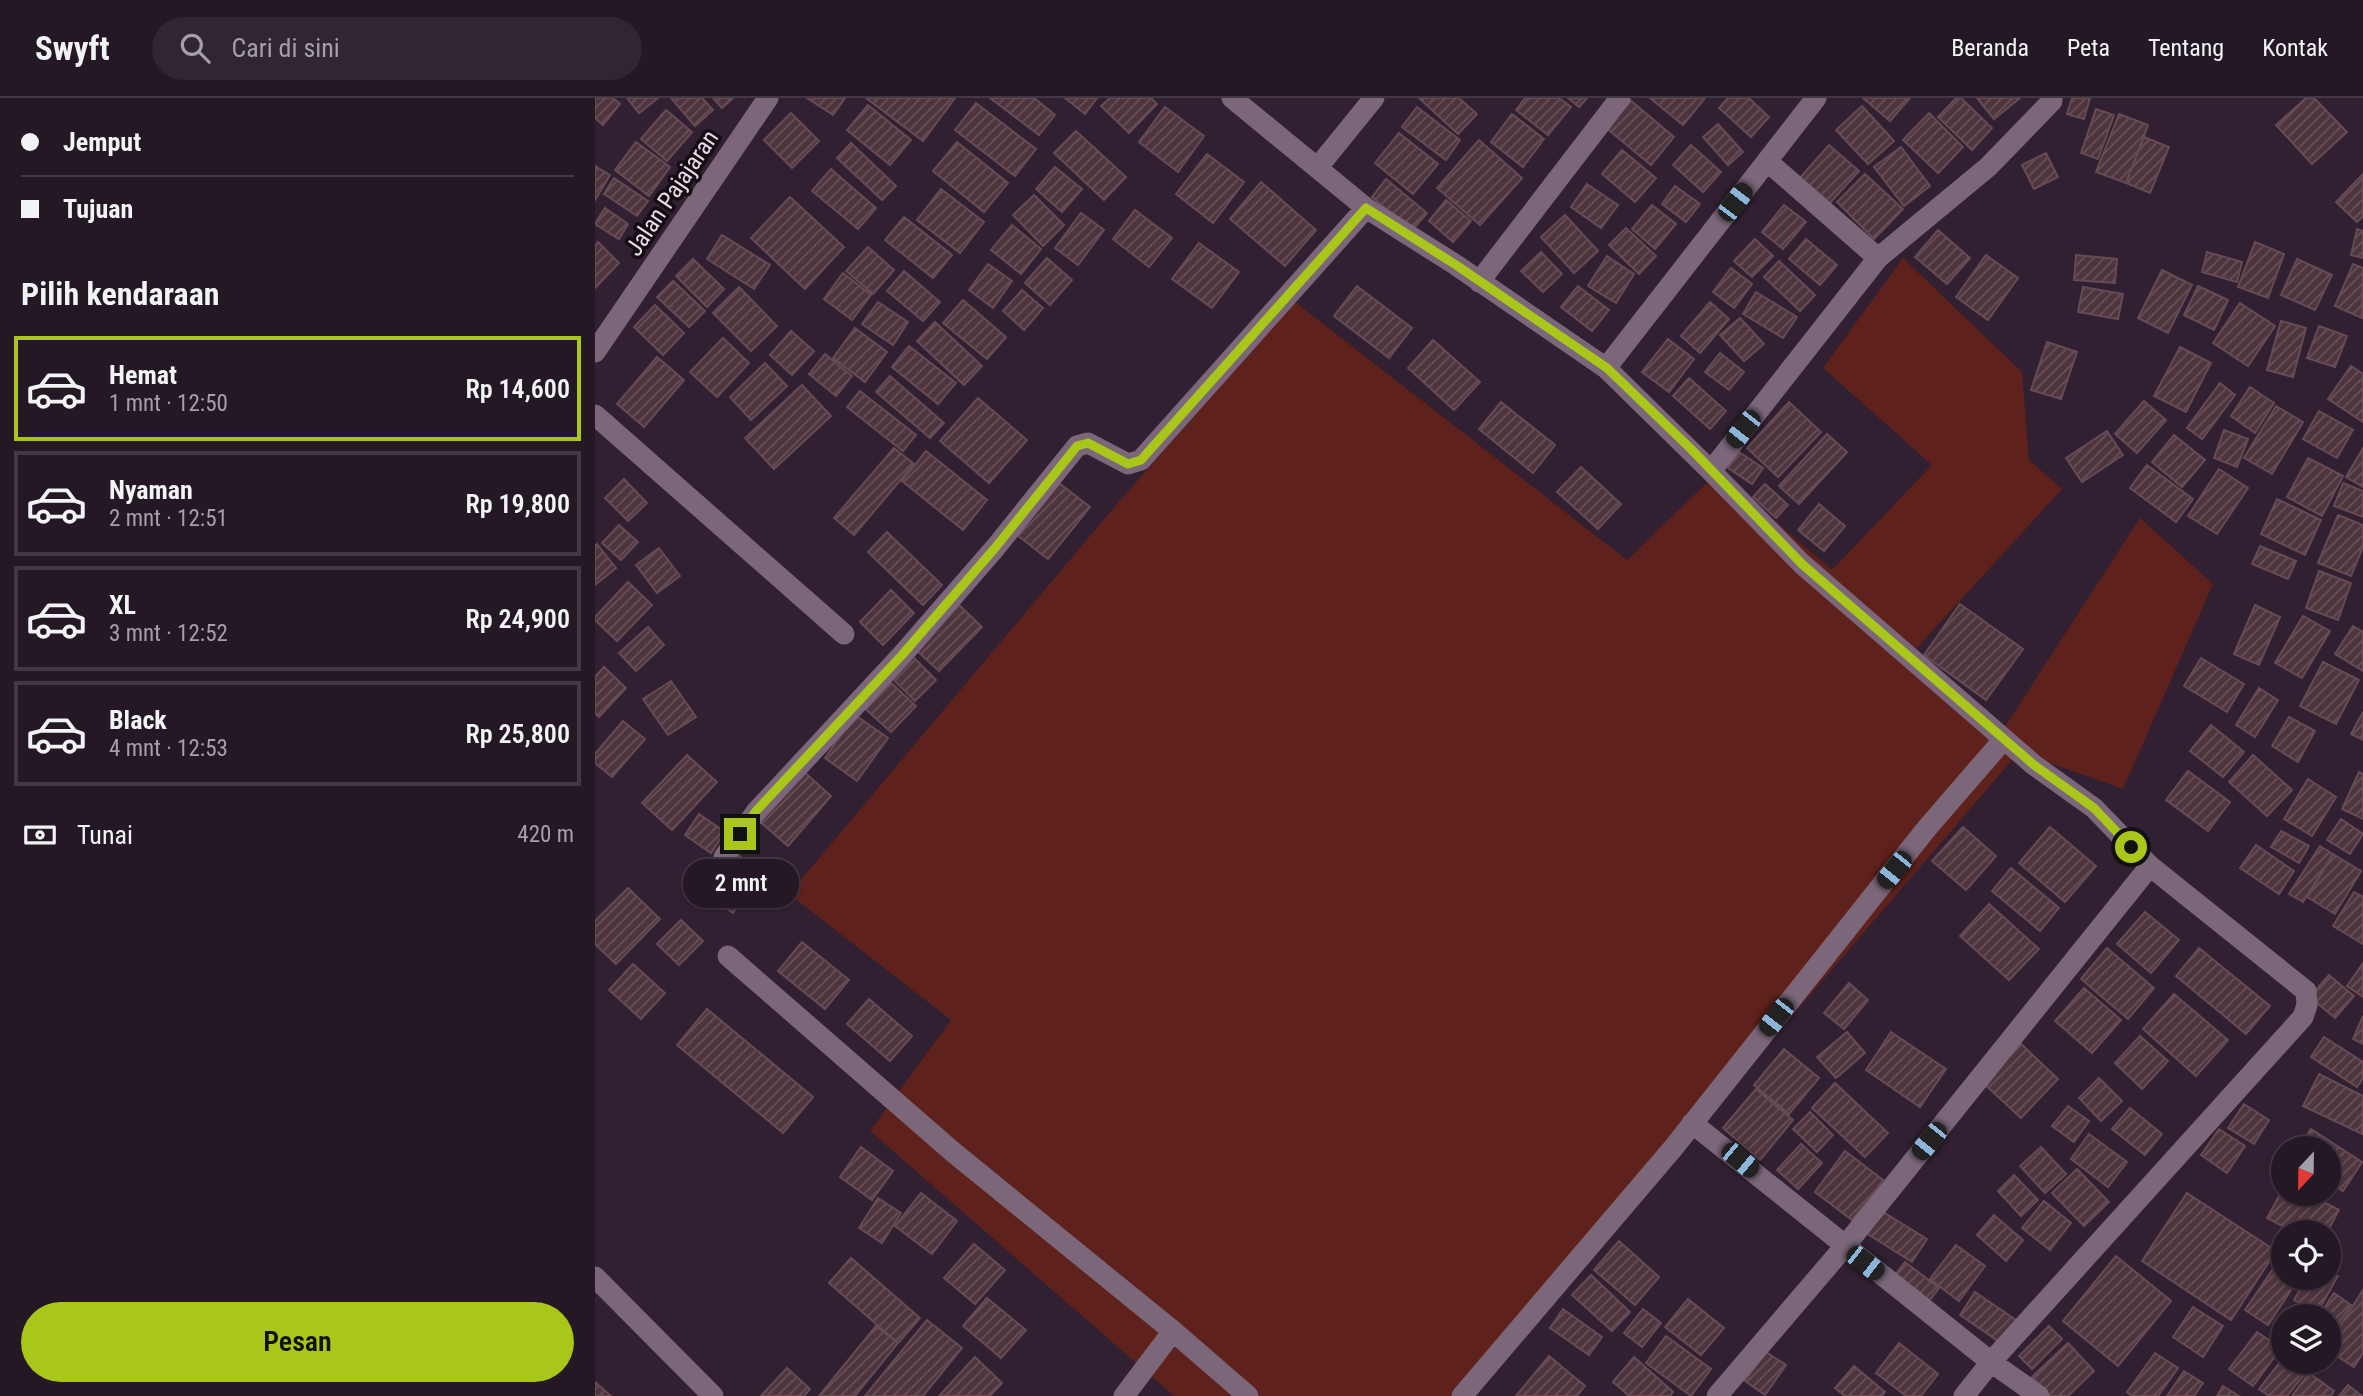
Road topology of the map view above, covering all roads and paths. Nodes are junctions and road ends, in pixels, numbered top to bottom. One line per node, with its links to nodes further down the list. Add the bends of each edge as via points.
1 (768, 98): 12 (street, Jalan Pajajaran)
2 (1232, 98): 8 (street)
3 (1374, 98): 8 (street)
4 (1620, 98): 11 (street)
5 (1816, 98): 7 (street)
6 (2052, 98): 10 (street, via 1989,167)
7 (1767, 160): 10 (street); 13 (street)
8 (1318, 167): 9 (street)
9 (1366, 208): 11 (street); 18 (street, via 1141,460 1128,464 1088,443 1077,446 902,655 756,811)
10 (1878, 258): 15 (street)
11 (1479, 282): 13 (street)
12 (595, 352)
13 (1607, 368): 15 (street)
14 (595, 415): 16 (street)
15 (1711, 471): 17 (street, via 1802,564)
16 (843, 634)
17 (2004, 739): 19 (street, via 2094,808); 21 (street, via 1927,828)
18 (724, 857)
19 (2150, 866): 22 (street); 25 (street, via 2306,992 2307,1005 2303,1017)
20 (728, 956): 24 (street, via 953,1152)
21 (1692, 1123): 22 (street); 29 (street)
22 (1845, 1246): 25 (street); 30 (street)
23 (595, 1277): 26 (street)
24 (1173, 1331): 27 (street); 28 (street)
25 (1991, 1362): 31 (street); 32 (street)
26 (713, 1396)
27 (1124, 1396)
28 (1248, 1396)
29 (1462, 1396)
30 (1717, 1396)
31 (1964, 1396)
32 (2039, 1396)

